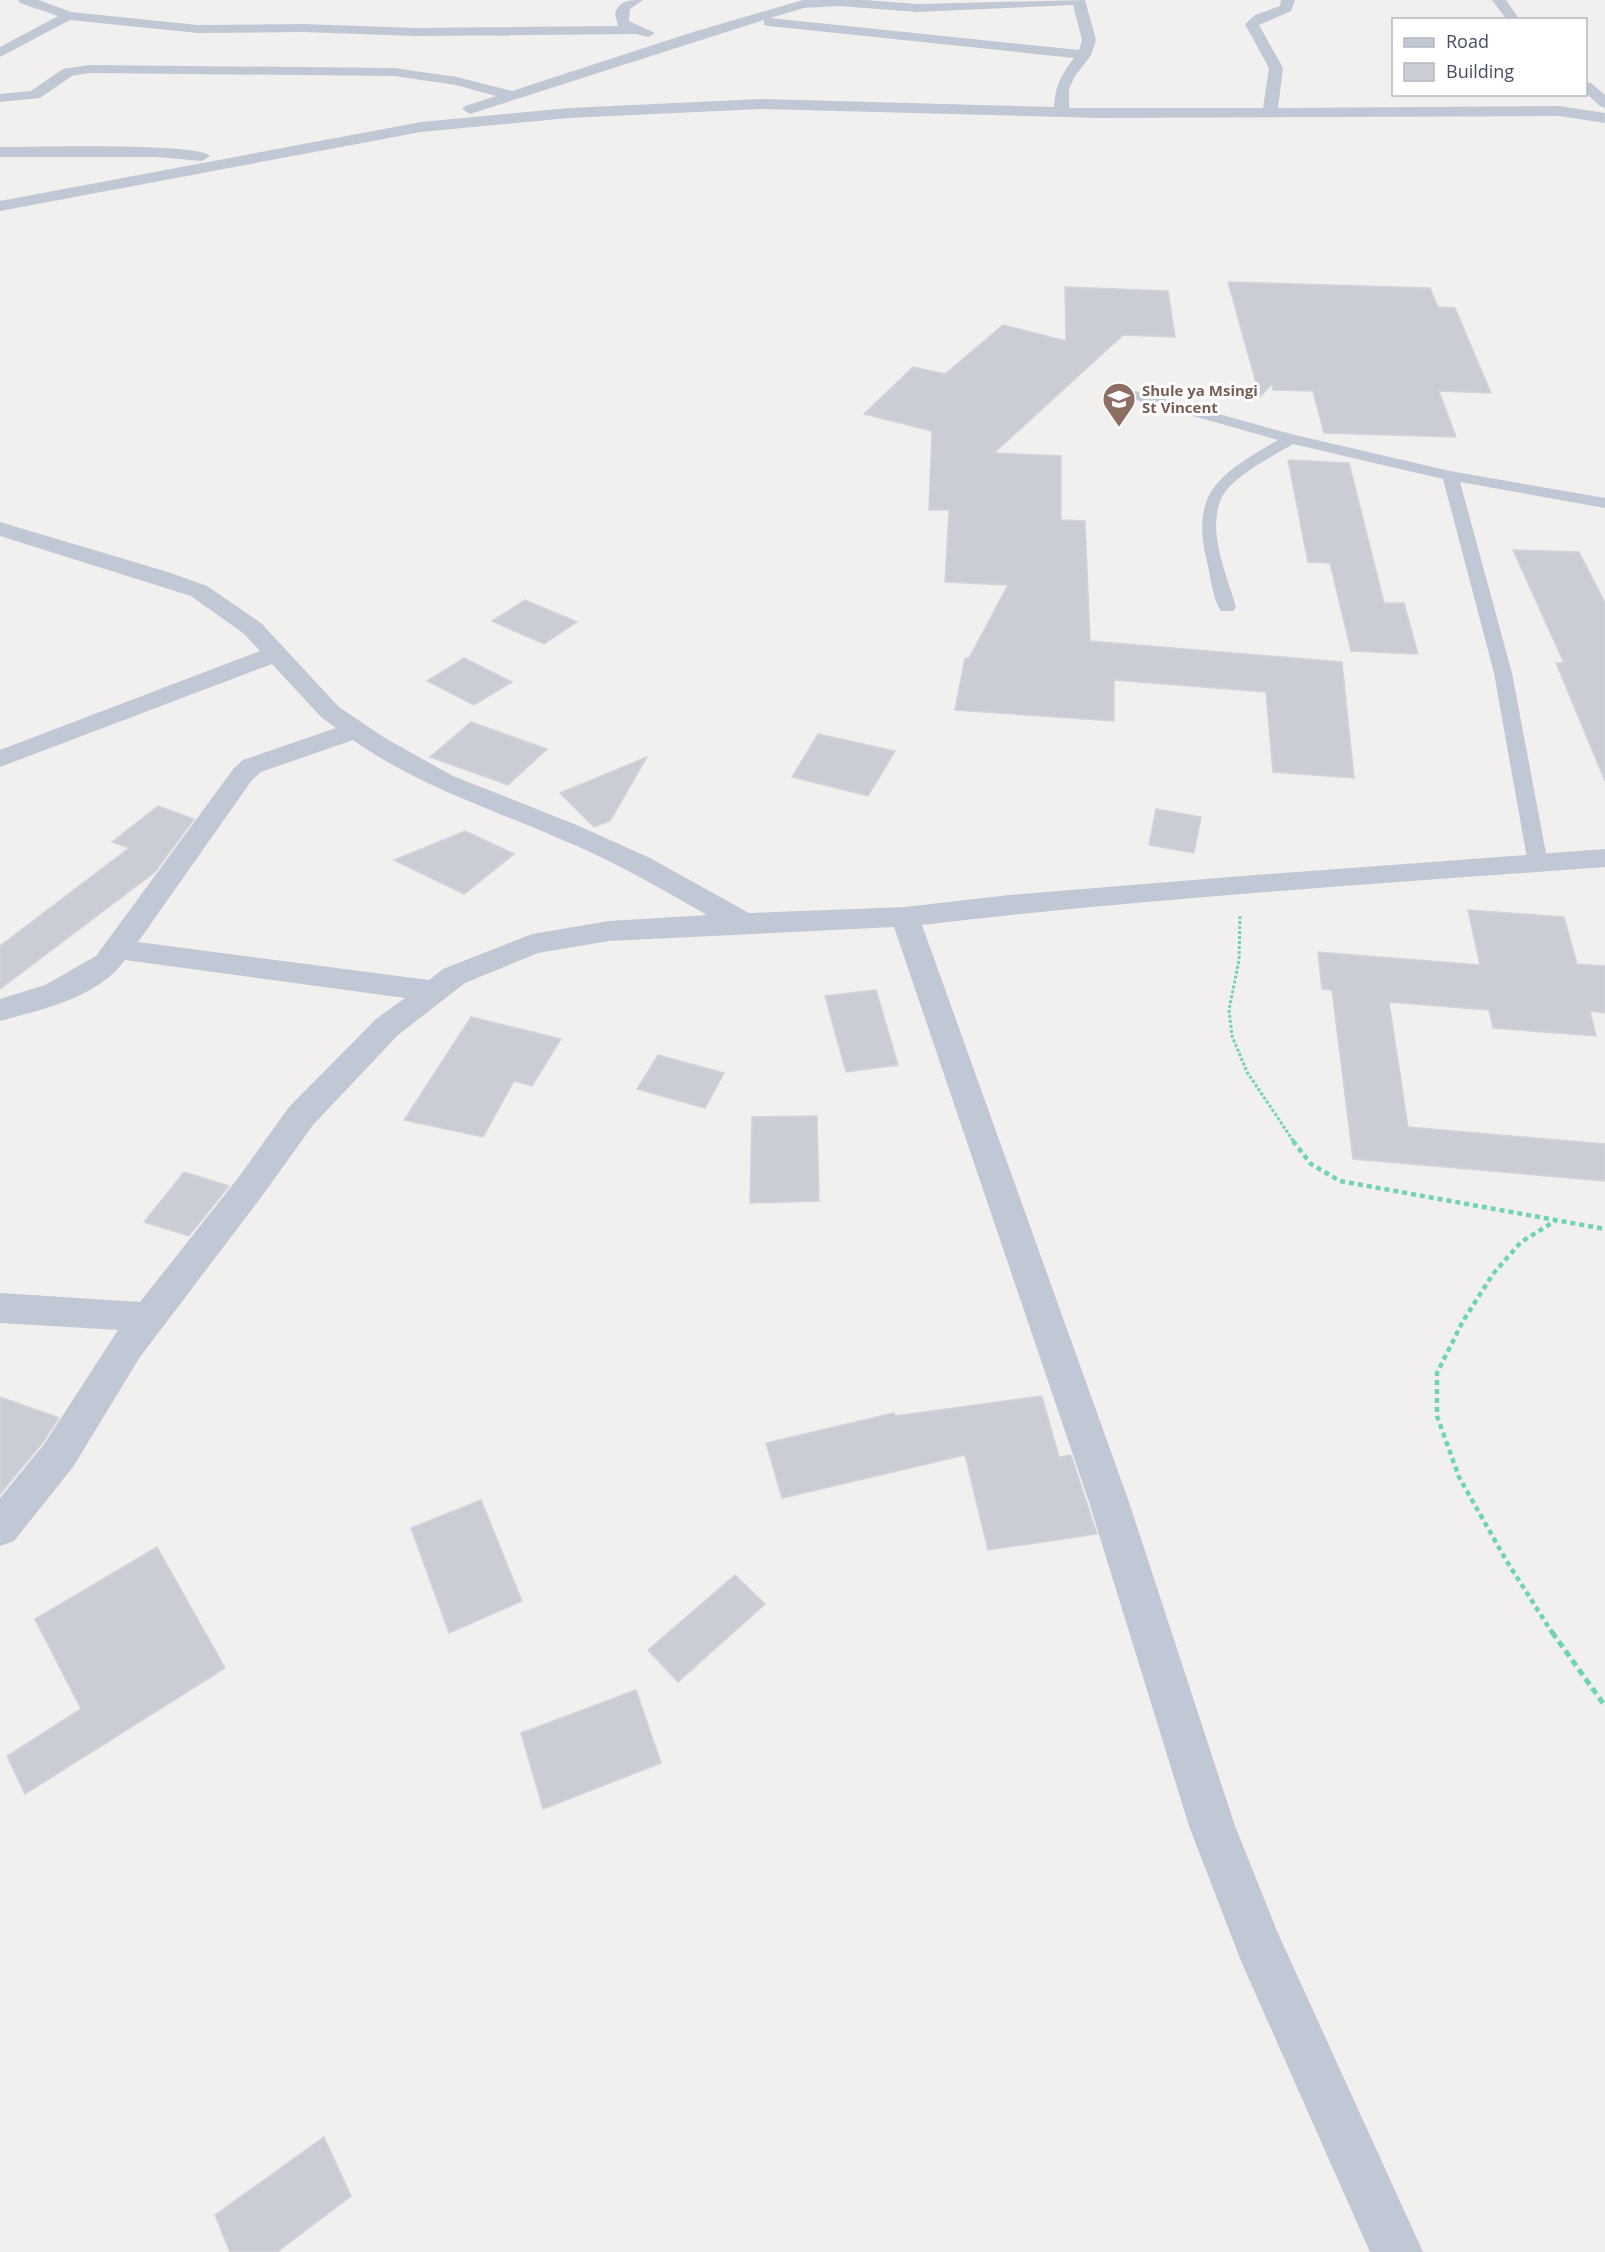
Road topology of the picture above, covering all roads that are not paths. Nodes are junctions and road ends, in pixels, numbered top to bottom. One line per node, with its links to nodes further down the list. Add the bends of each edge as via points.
1 (25, 0): 6 (street)
2 (636, 0): 9 (street, via 621,12 623,23)
3 (1288, 0): 18 (street, via 1282,12 1266,15 1252,24 1276,68)
4 (1499, 0): 7 (street)
5 (1078, 1): 8 (street, via 917,8 824,2 794,6); 12 (street, via 1089,40)
6 (68, 16): 9 (street, via 215,29); 11 (street)
7 (1512, 18)
8 (746, 21): 10 (street); 12 (street)
9 (636, 30): 10 (street)
10 (698, 35): 14 (street)
11 (0, 53)
12 (1084, 56): 17 (street, via 1062,89)
13 (1587, 87): 16 (street)
14 (511, 95): 15 (street, via 457,81 394,72 89,69 68,72 35,95); 20 (street)
15 (0, 98)
16 (1603, 100)
17 (1061, 112): 18 (street); 20 (street, via 761,104 569,113)
18 (1270, 113): 19 (street, via 1559,111)
19 (1605, 118)
20 (420, 127): 22 (street)
21 (0, 152): 22 (street, via 178,153)
22 (226, 162): 23 (street)
23 (0, 206)
24 (1124, 392): 25 (lane)
25 (1291, 439): 26 (lane); 29 (lane, via 1235,475 1215,496 1210,514 1211,539)
26 (1450, 476): 27 (lane); 34 (lane, via 1503,673)
27 (1605, 502)
28 (0, 529): 30 (street, via 199,591 252,628)
29 (1227, 607)
30 (276, 654): 31 (street, via 330,712); 32 (street)
31 (356, 730): 36 (street, via 443,782 640,864); 37 (street, via 266,759 243,774)
32 (0, 759)
33 (1605, 858): 34 (street)
34 (1538, 864): 35 (street, via 1242,885)
35 (905, 917): 36 (street); 43 (street, via 1109,1502 1212,1826 1258,1944)
36 (744, 923): 38 (street, via 609,931 532,944 454,976)
37 (117, 949): 38 (street); 39 (street, via 107,963 83,981 42,1000)
38 (435, 991): 41 (street, via 380,1032 301,1116)
39 (0, 1010)
40 (0, 1308): 41 (street)
41 (149, 1317): 42 (street, via 59,1455)
42 (0, 1528)
43 (1397, 2252)

